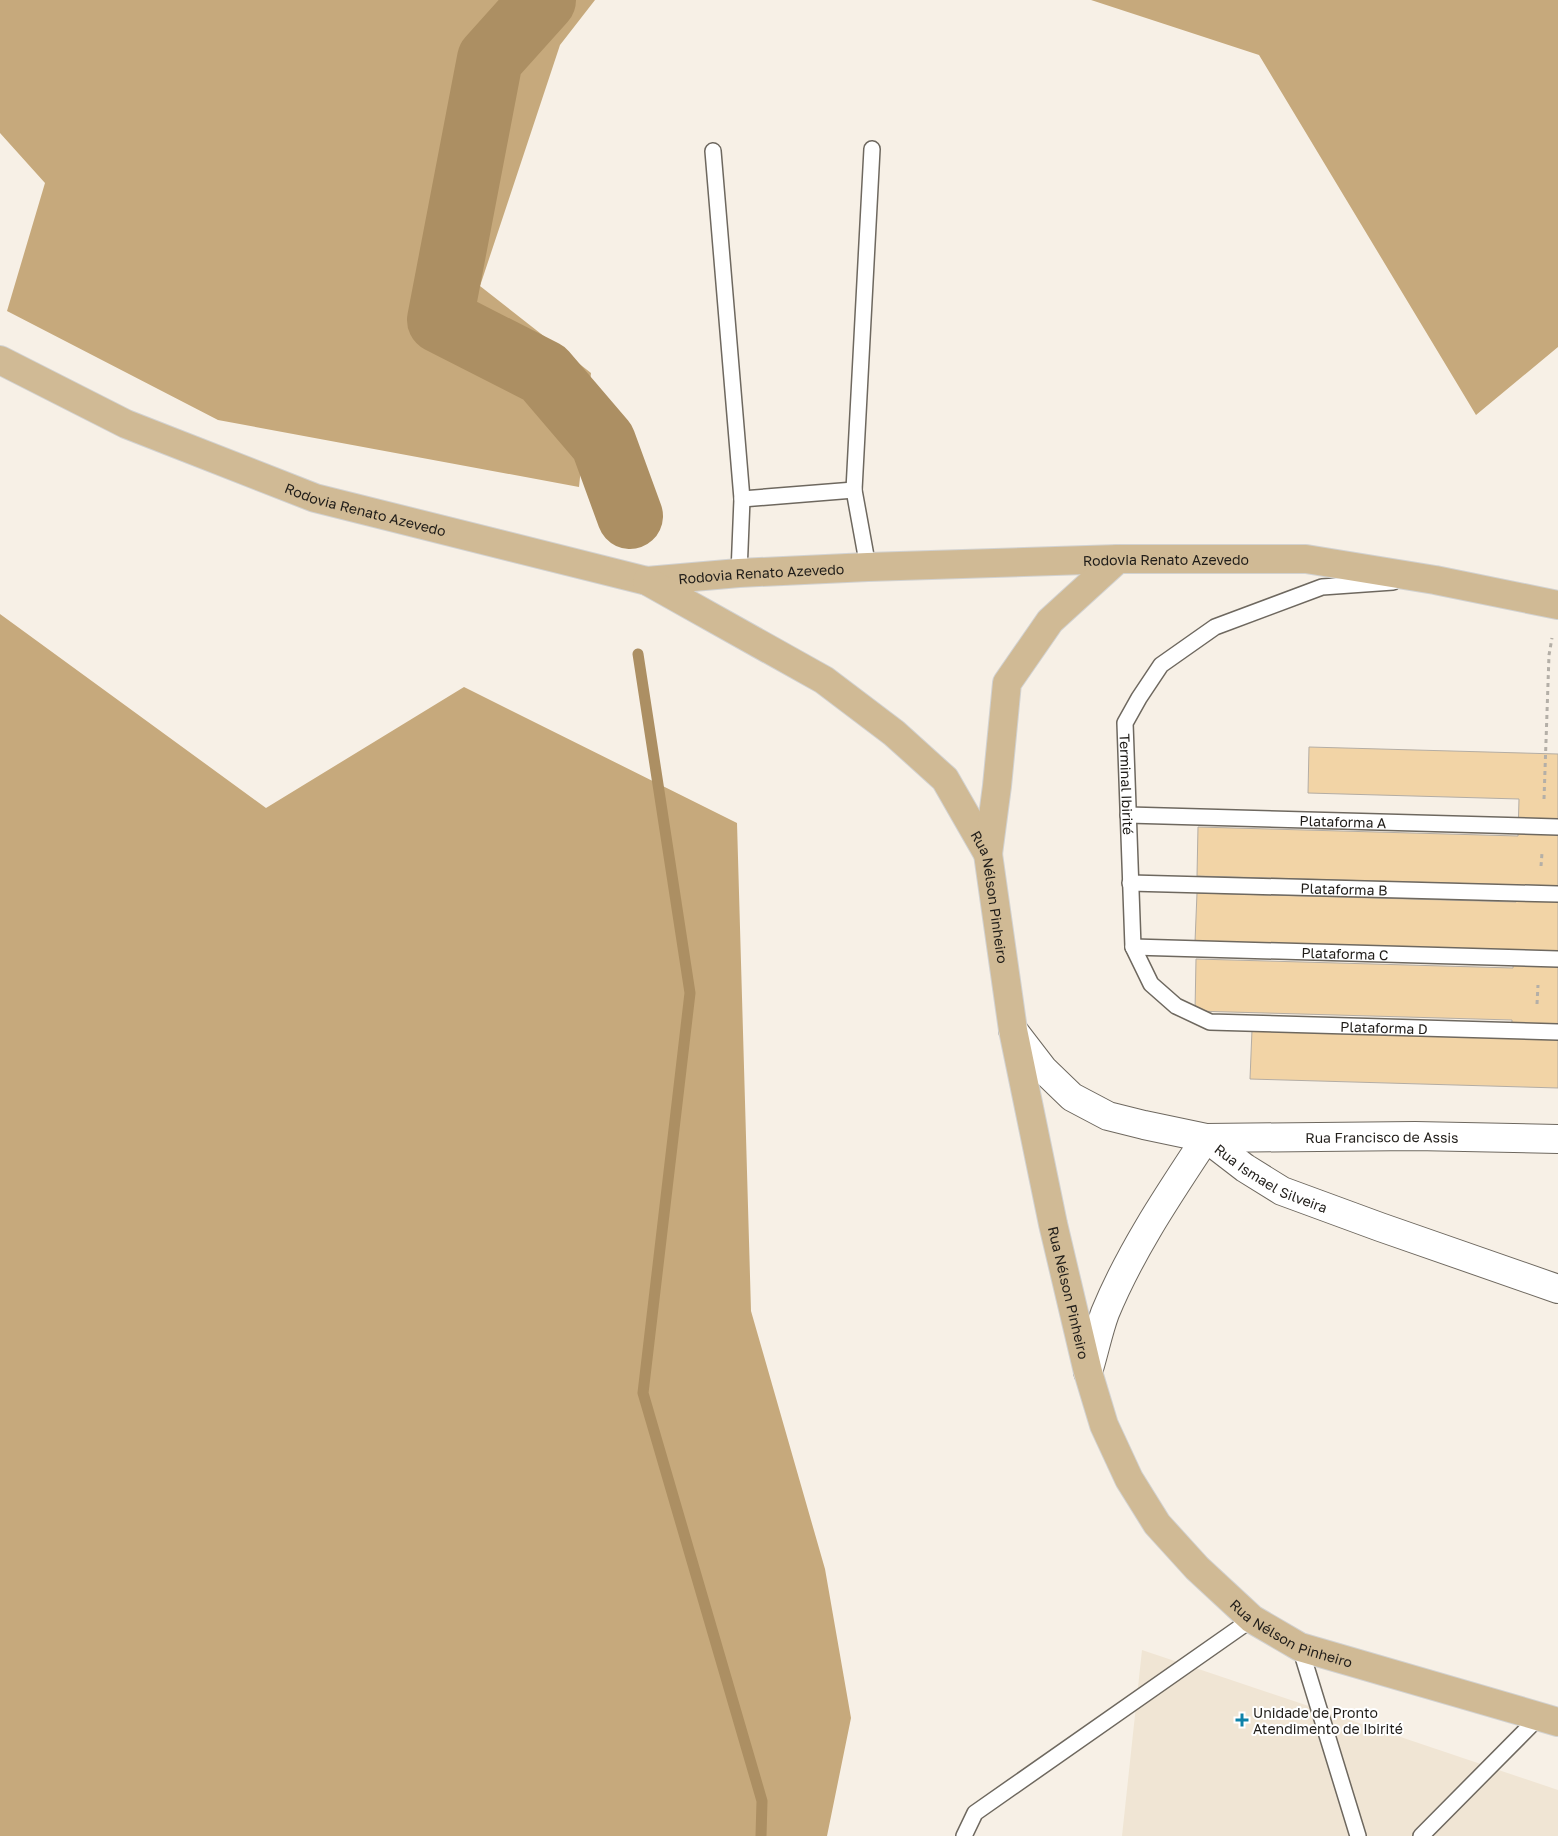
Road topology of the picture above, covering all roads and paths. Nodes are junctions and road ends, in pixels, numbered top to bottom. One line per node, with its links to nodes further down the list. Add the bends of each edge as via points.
1 (872, 149): 4 (lane)
2 (713, 151): 5 (lane)
3 (0, 360): 10 (main road, Rodovia Renato Azevedo, via 126,424 314,498)
4 (854, 490): 5 (lane); 7 (lane)
5 (742, 499): 8 (lane)
6 (1118, 559): 7 (main road, Rodovia Renato Azevedo); 9 (main road, Rodovia Renato Azevedo, via 1306,558); 14 (main road, via 1050,621 1007,683)
7 (868, 568): 8 (main road, Rodovia Renato Azevedo)
8 (739, 573): 10 (main road, Rodovia Renato Azevedo)
9 (1435, 580): 11 (main road, Rodovia Renato Azevedo); 12 (lane, Terminal Ibirité, via 1322,586 1215,627 1161,665 1125,723)
10 (648, 581): 14 (main road, Rua Nélson Pinheiro, via 824,680 894,733 945,778)
11 (1558, 605)
12 (1128, 815): 13 (lane, Plataforma A); 15 (lane, Terminal Ibirité)
13 (1558, 827)
14 (988, 854): 20 (main road, Rua Nélson Pinheiro)
15 (1130, 883): 16 (lane, Plataforma B); 17 (lane, Terminal Ibirité)
16 (1558, 894)
17 (1133, 947): 18 (lane, Plataforma C); 19 (lane, Terminal Ibirité, via 1151,984 1176,1006)
18 (1558, 959)
19 (1210, 1022): 21 (lane, Plataforma D)
20 (1013, 1030): 22 (street, Rua Ismael Silveira, via 1043,1069 1072,1097 1108,1116); 25 (main road, Rua Nélson Pinheiro)
21 (1558, 1032)
22 (1206, 1138): 23 (street, Rua Francisco de Assis, via 1415,1136); 24 (street, Rua Ismael Silveira, via 1282,1191); 25 (street, Rua Nélson Pinheiro, via 1137,1247 1105,1314)
23 (1558, 1139)
24 (1558, 1289)
25 (1088, 1372): 26 (main road, Rua Nélson Pinheiro, via 1104,1425 1156,1524)
26 (1252, 1618): 27 (main road, Rua Nélson Pinheiro); 29 (lane, via 975,1813)
27 (1300, 1647): 28 (main road, Rua Nélson Pinheiro); 30 (lane)
28 (1549, 1719): 31 (lane)
29 (964, 1836)
30 (1358, 1836)
31 (1421, 1836)

